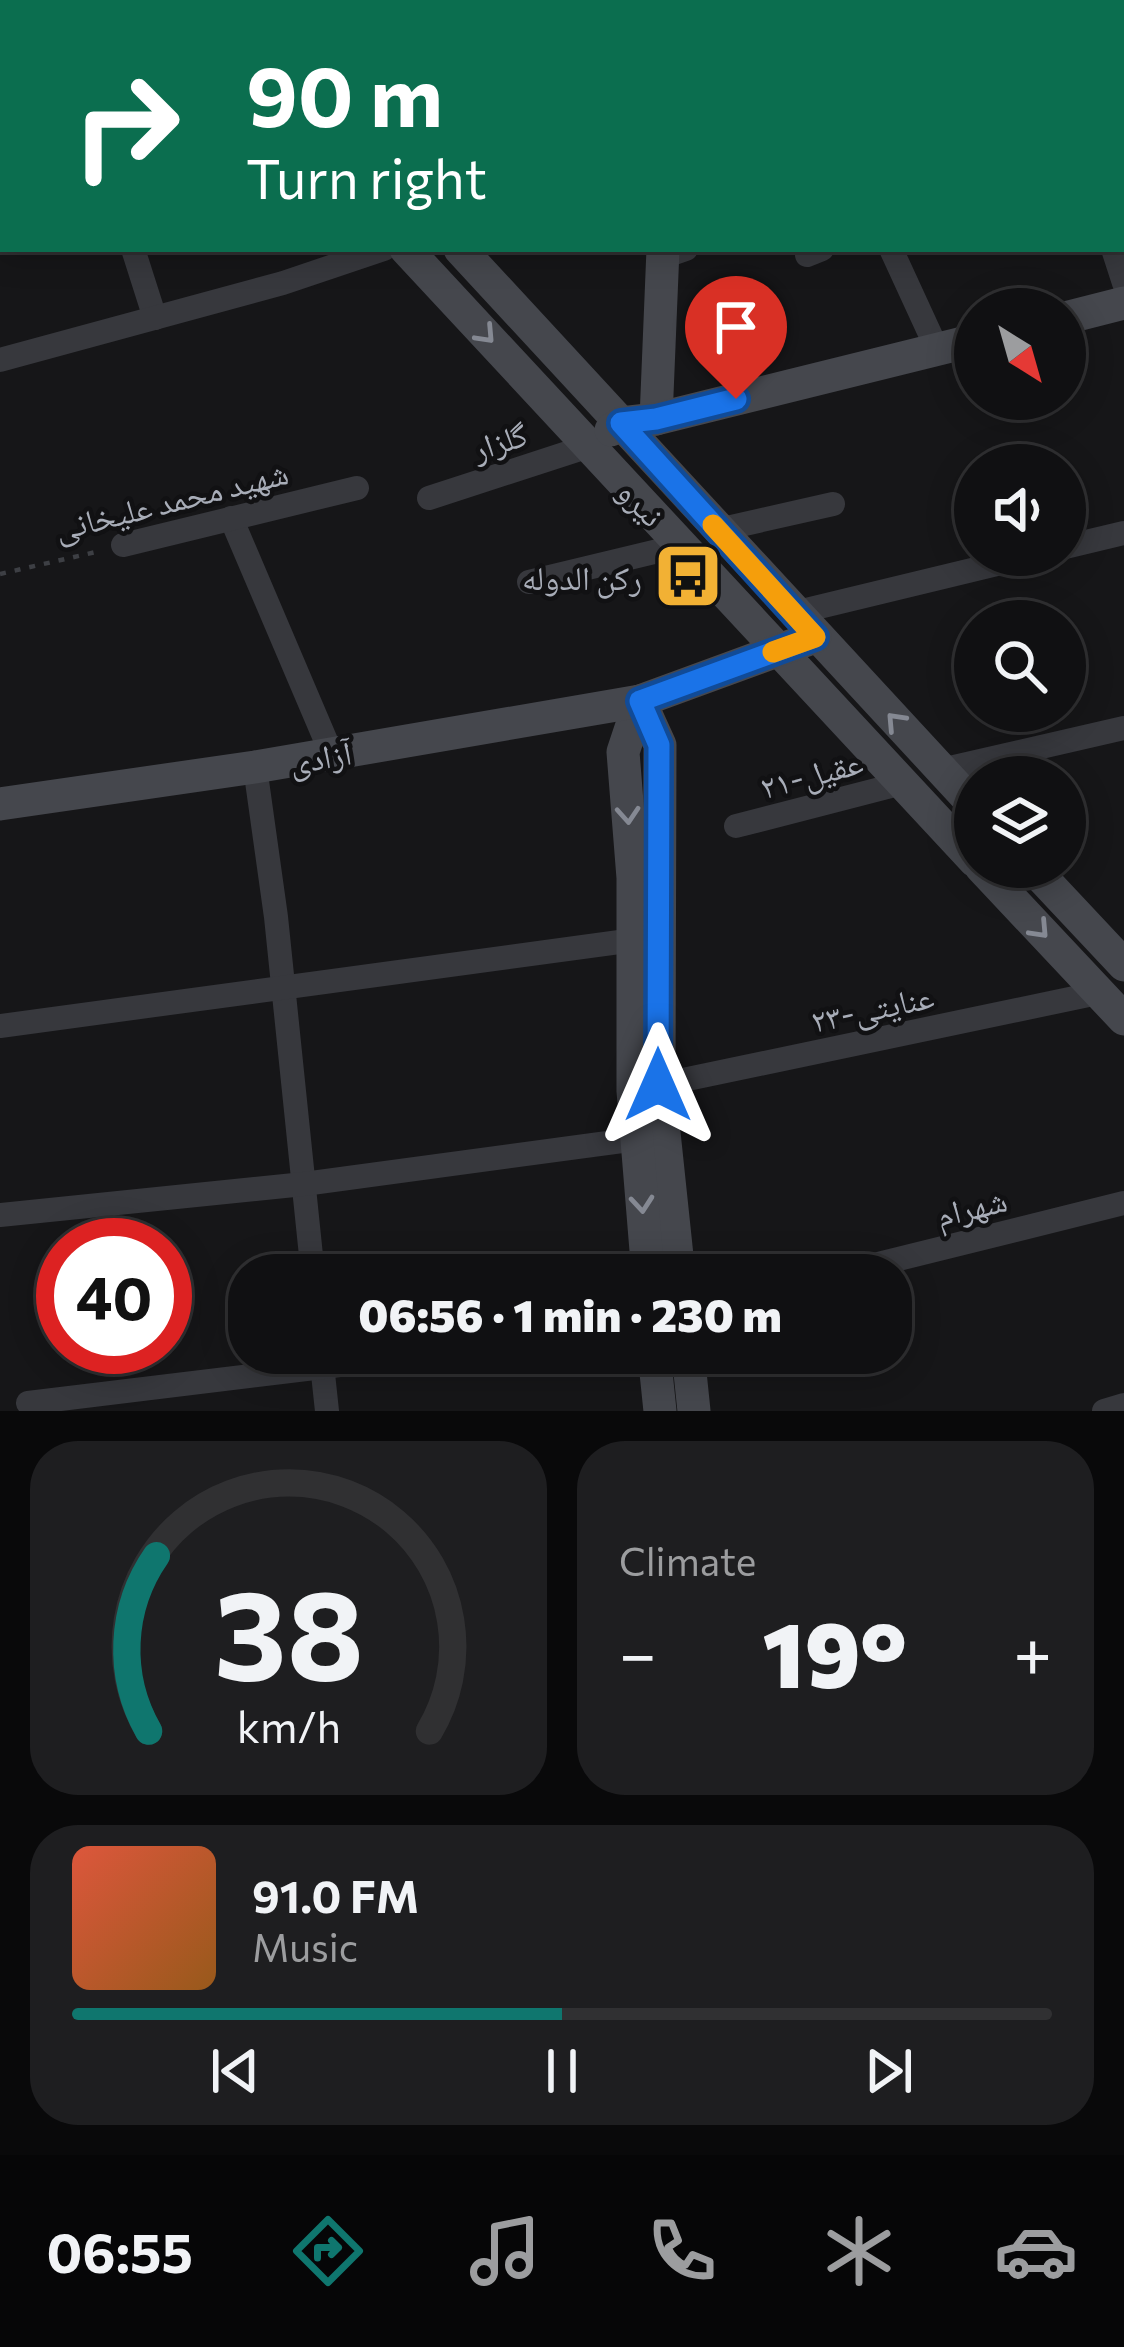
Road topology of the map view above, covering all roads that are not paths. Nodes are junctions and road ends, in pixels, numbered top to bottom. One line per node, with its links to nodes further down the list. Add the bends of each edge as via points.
1 (134, 252): 11 (street)
2 (374, 252): 11 (street)
3 (409, 252): 17 (main road, نیرو, one-way to 17)
4 (463, 252): 16 (main road, نیرو)
5 (671, 252): 15 (main road)
6 (892, 252): 13 (street)
7 (1114, 252): 8 (street)
8 (1124, 283)
9 (1124, 303): 10 (main road)
10 (1086, 313)
11 (155, 318): 14 (street)
12 (954, 346): 13 (main road)
13 (937, 350): 15 (main road)
14 (0, 360)
15 (656, 419): 16 (main road)
16 (621, 423): 17 (main road); 22 (main road, نیرو)
17 (589, 446): 19 (street, گلزار); 26 (main road, نیرو)
18 (358, 488): 21 (street, شهید محمد علیخانی)
19 (429, 498)
20 (833, 505): 22 (street)
21 (231, 518): 25 (street, شهید محمد علیخانی); 33 (street)
22 (718, 530): 29 (main road, نیرو)
23 (1124, 533): 24 (street)
24 (1086, 543)
25 (122, 545)
26 (683, 545): 28 (street); 30 (main road, نیرو)
27 (965, 576): 29 (street)
28 (530, 582)
29 (804, 625): 30 (main road, آزادی); 35 (main road, نیرو, one-way to 29)
30 (781, 649): 31 (main road, آزادی); 36 (main road, نیرو)
31 (640, 701): 33 (main road, آزادی); 43 (main road, one-way to 43, via 623,752); 49 (main road, via 659,745)
32 (1124, 728): 35 (street)
33 (332, 755): 34 (main road, آزادی)
34 (255, 767): 38 (main road, آزادی); 45 (street)
35 (941, 770): 37 (main road, نیرو)
36 (903, 783): 39 (street, ۲۱-عقیل); 40 (main road, نیرو)
37 (954, 784)
38 (0, 804)
39 (736, 826)
40 (954, 838)
41 (1003, 888): 46 (main road, نیرو, one-way to 46)
42 (1052, 888): 44 (main road)
43 (634, 940): 45 (street); 50 (main road)
44 (1124, 965)
45 (284, 990): 48 (street); 51 (street)
46 (1111, 991): 47 (main road, نیرو); 49 (street, ۲۳-عنایتی)
47 (1124, 1019)
48 (0, 1026)
49 (658, 1085): 56 (main road)
50 (637, 1139): 51 (street); 55 (main road, one-way to 55)
51 (304, 1184): 53 (street); 54 (street)
52 (1124, 1203): 57 (street, شهرام)
53 (0, 1215)
54 (311, 1254)
55 (646, 1254)
56 (677, 1254)
57 (912, 1256)
58 (228, 1374): 62 (street)
59 (323, 1374): 64 (street)
60 (656, 1374): 65 (main road)
61 (690, 1374): 66 (main road)
62 (28, 1403)
63 (1124, 1406): 67 (street)
64 (327, 1411)
65 (660, 1411)
66 (694, 1411)
67 (1103, 1411)

